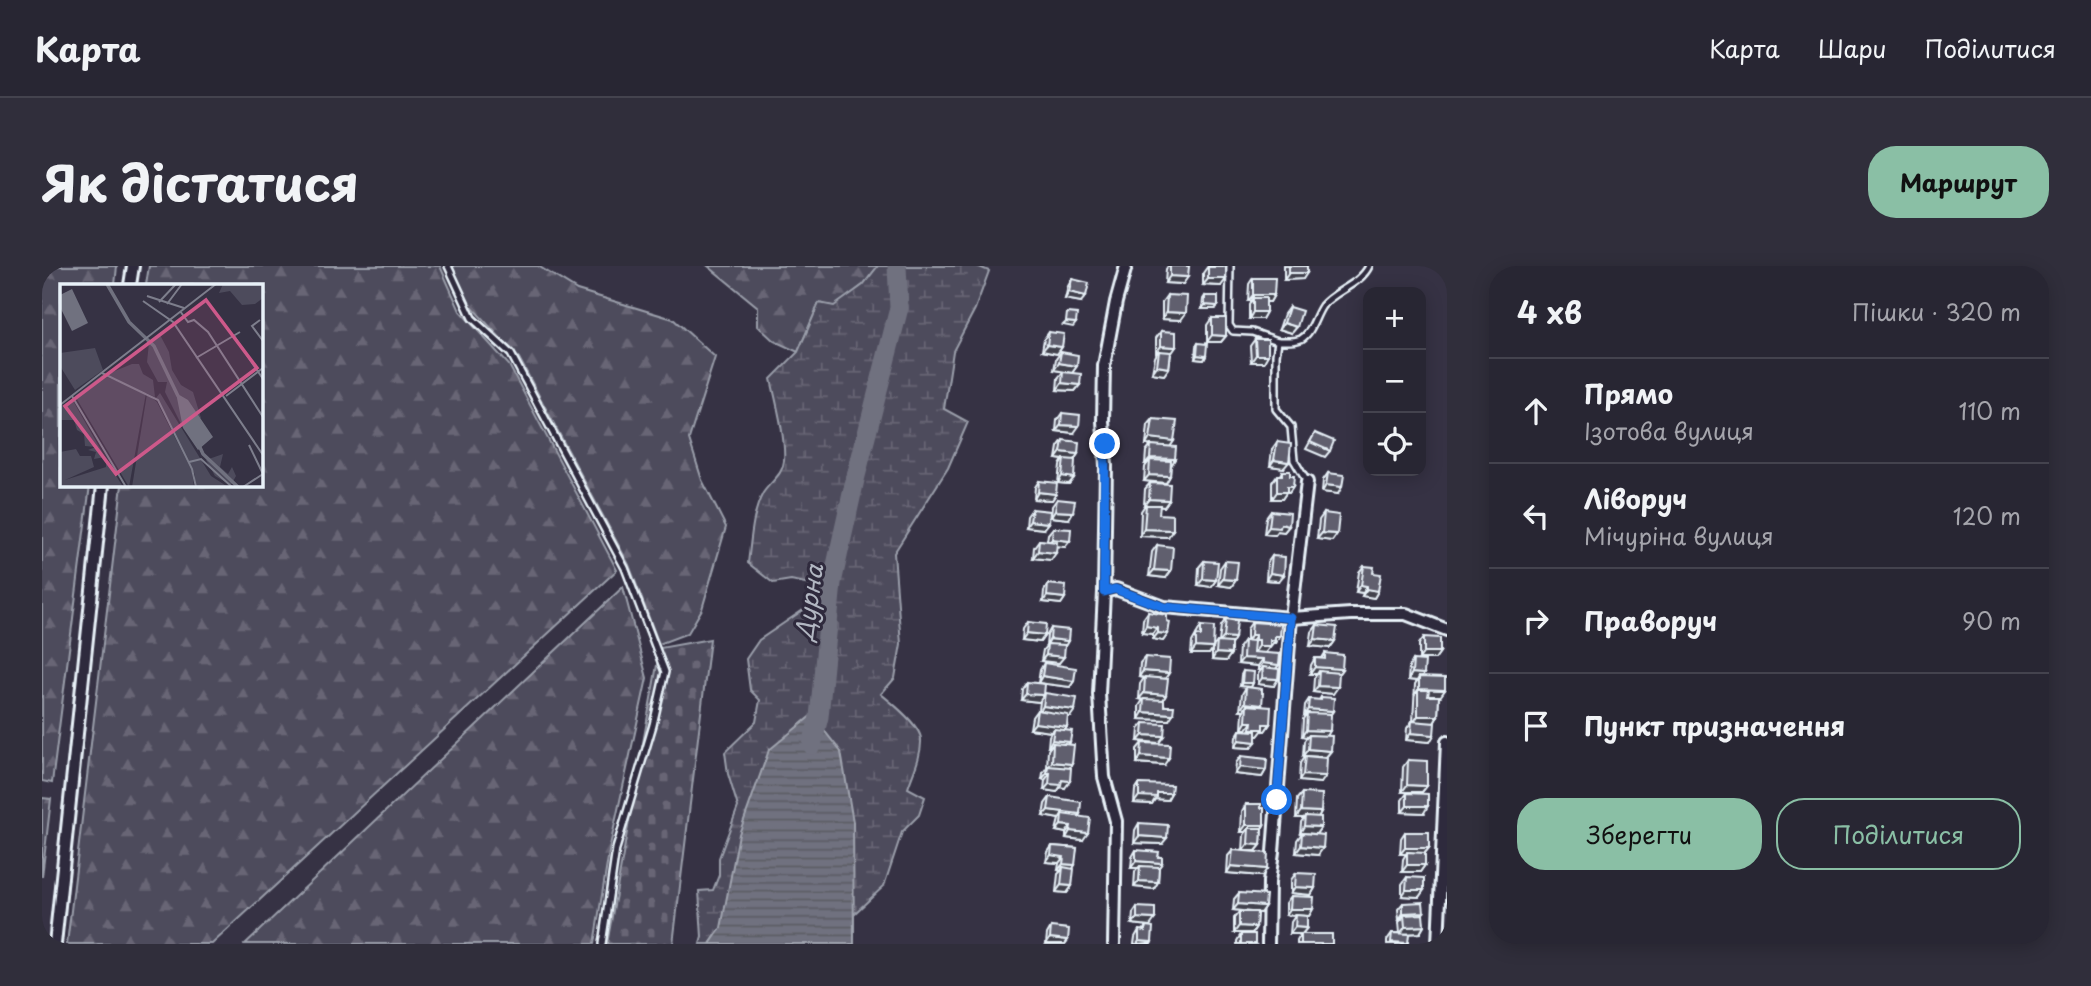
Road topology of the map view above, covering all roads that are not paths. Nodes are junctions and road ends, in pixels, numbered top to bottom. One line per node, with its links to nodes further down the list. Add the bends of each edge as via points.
1 (133, 266): 6 (street)
2 (448, 266): 15 (lane, via 472,318 511,354 625,568 665,672 616,849)
3 (1126, 266): 10 (street, via 1104,366)
4 (1230, 266): 7 (lane, via 1228,325 1233,331 1251,331)
5 (1369, 266): 7 (lane, via 1329,299 1302,338)
6 (130, 284)
7 (1278, 341): 8 (lane, via 1276,409 1291,427 1294,460)
8 (1307, 482): 11 (street)
9 (103, 486): 14 (street)
10 (1104, 592): 11 (street, via 1115,589 1164,607); 16 (street, via 1099,694 1104,777 1116,821)
11 (1291, 618): 12 (street, via 1406,614); 17 (street)
12 (1447, 630)
13 (1447, 742): 18 (street)
14 (55, 944)
15 (602, 944)
16 (1114, 944)
17 (1268, 944)
18 (1438, 944)

